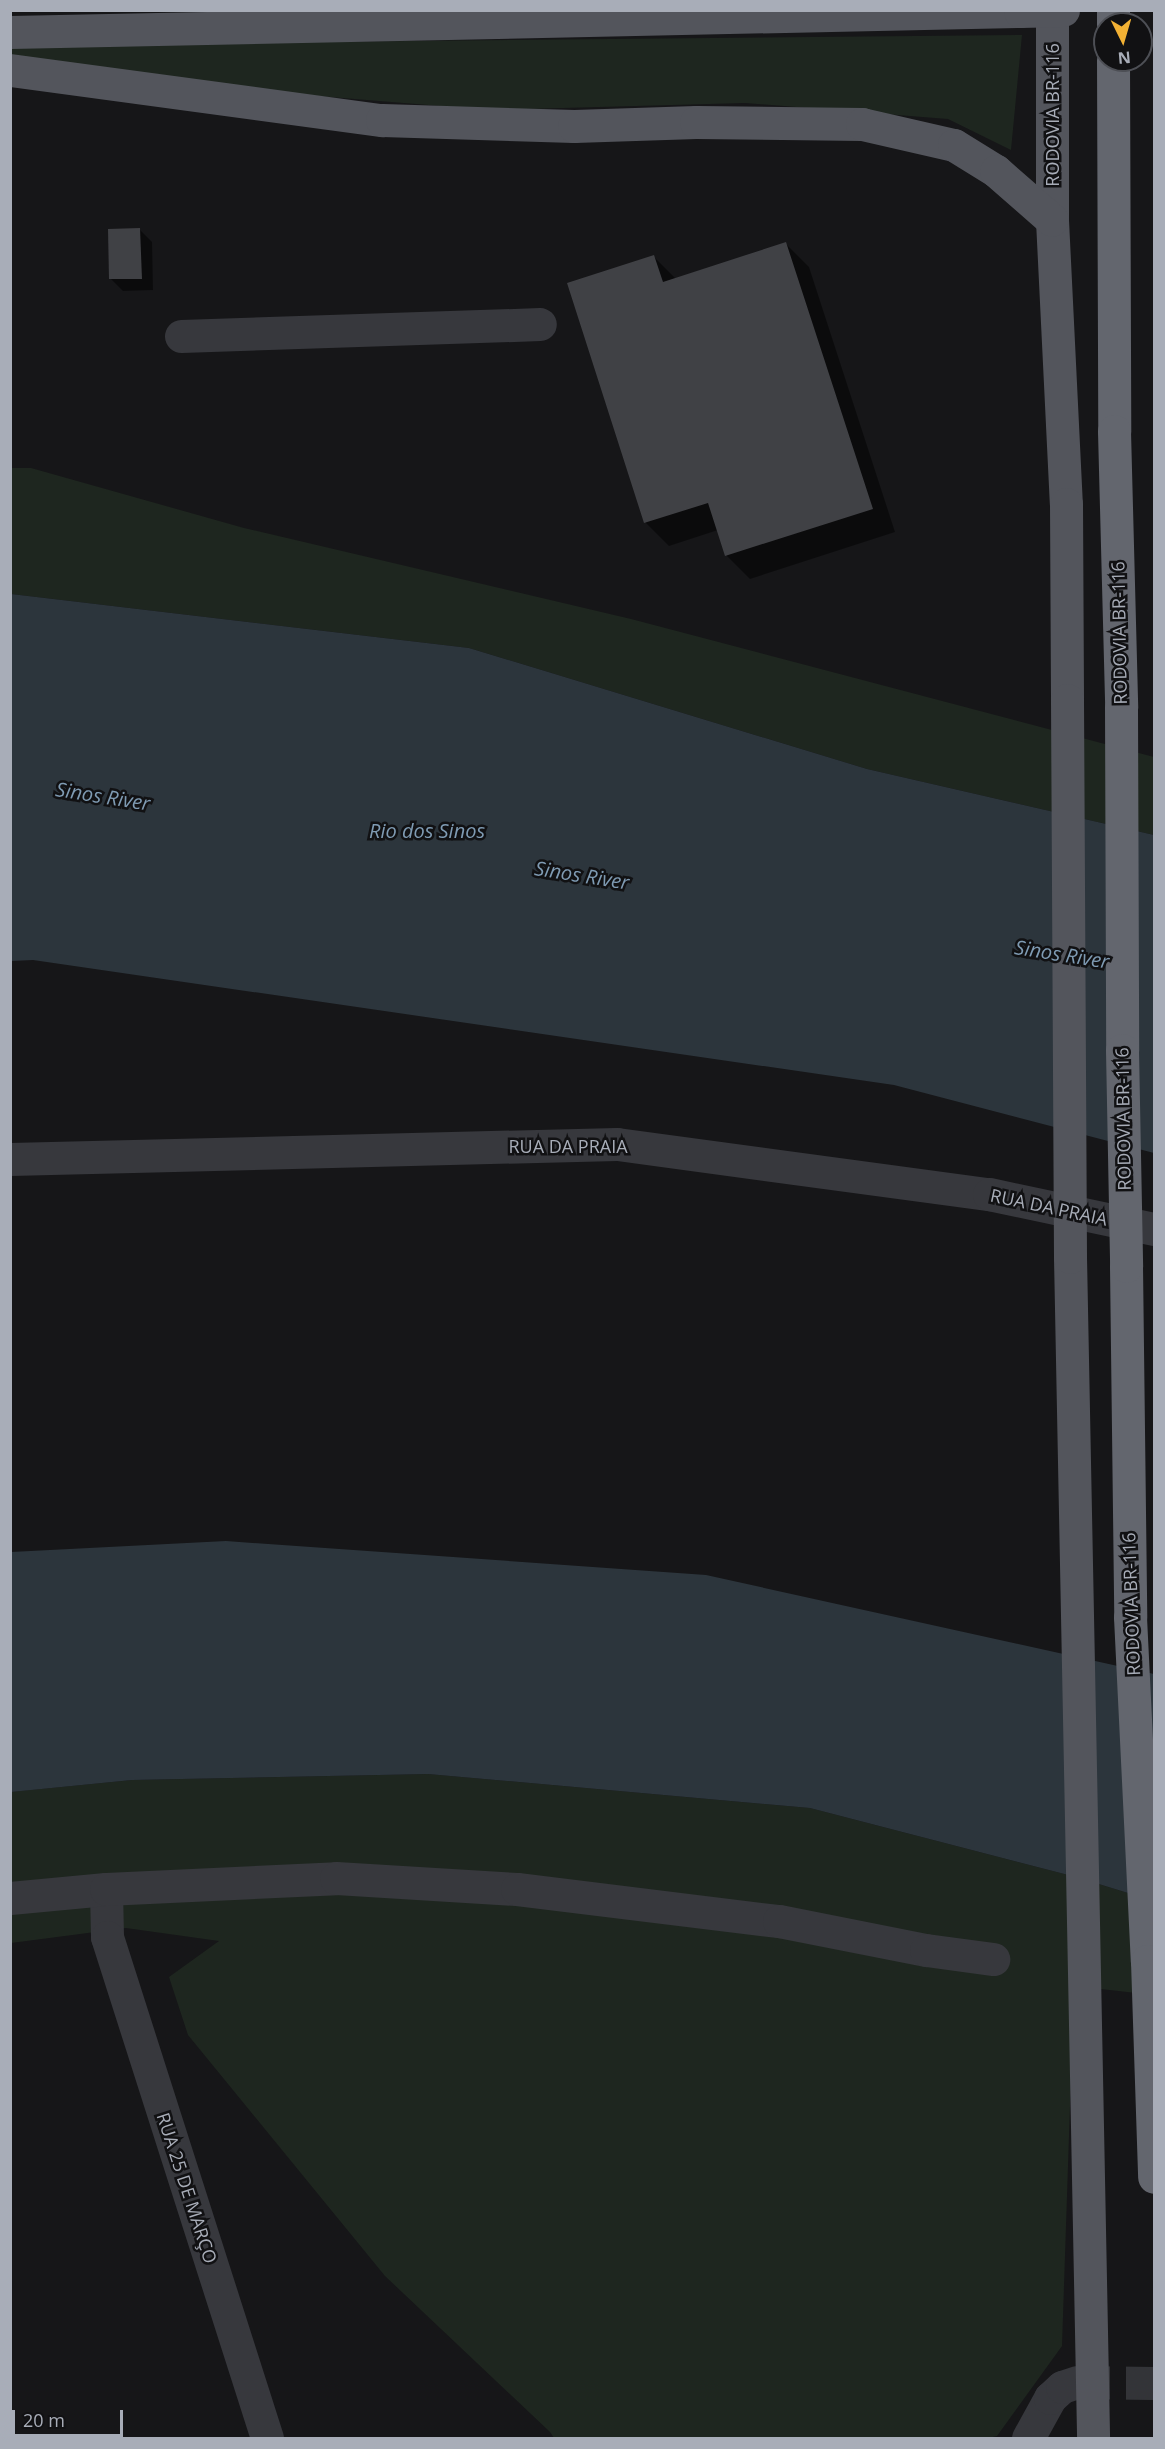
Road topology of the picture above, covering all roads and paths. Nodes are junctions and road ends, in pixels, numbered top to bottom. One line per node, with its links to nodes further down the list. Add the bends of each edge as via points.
1 (1052, 10): 6 (main road, RODOVIA BR-116)
2 (1063, 10): 3 (main road, bridge)
3 (10, 32)
4 (10, 70): 6 (main road, via 382,120 574,126 696,122 862,124 954,145 996,171)
5 (1113, 72): 14 (highway, RODOVIA BR-116, bridge, via 1130,1617)
6 (1052, 220): 18 (main road, RODOVIA BR-116, bridge, via 1066,504 1070,1257)
7 (540, 324): 8 (street)
8 (181, 336)
9 (10, 1159): 10 (street, RUA DA PRAIA, via 616,1144 988,1194)
10 (1155, 1229)
11 (106, 1888): 12 (street); 13 (street, via 336,1878 517,1889 779,1921); 16 (street, RUA 25 DE MARÇO, via 107,1937)
12 (10, 1898)
13 (993, 1959)
14 (1155, 2177)
15 (1077, 2382): 17 (street, via 1062,2387 1050,2398)
16 (267, 2439)
17 (1028, 2439)
18 (1093, 2439)

